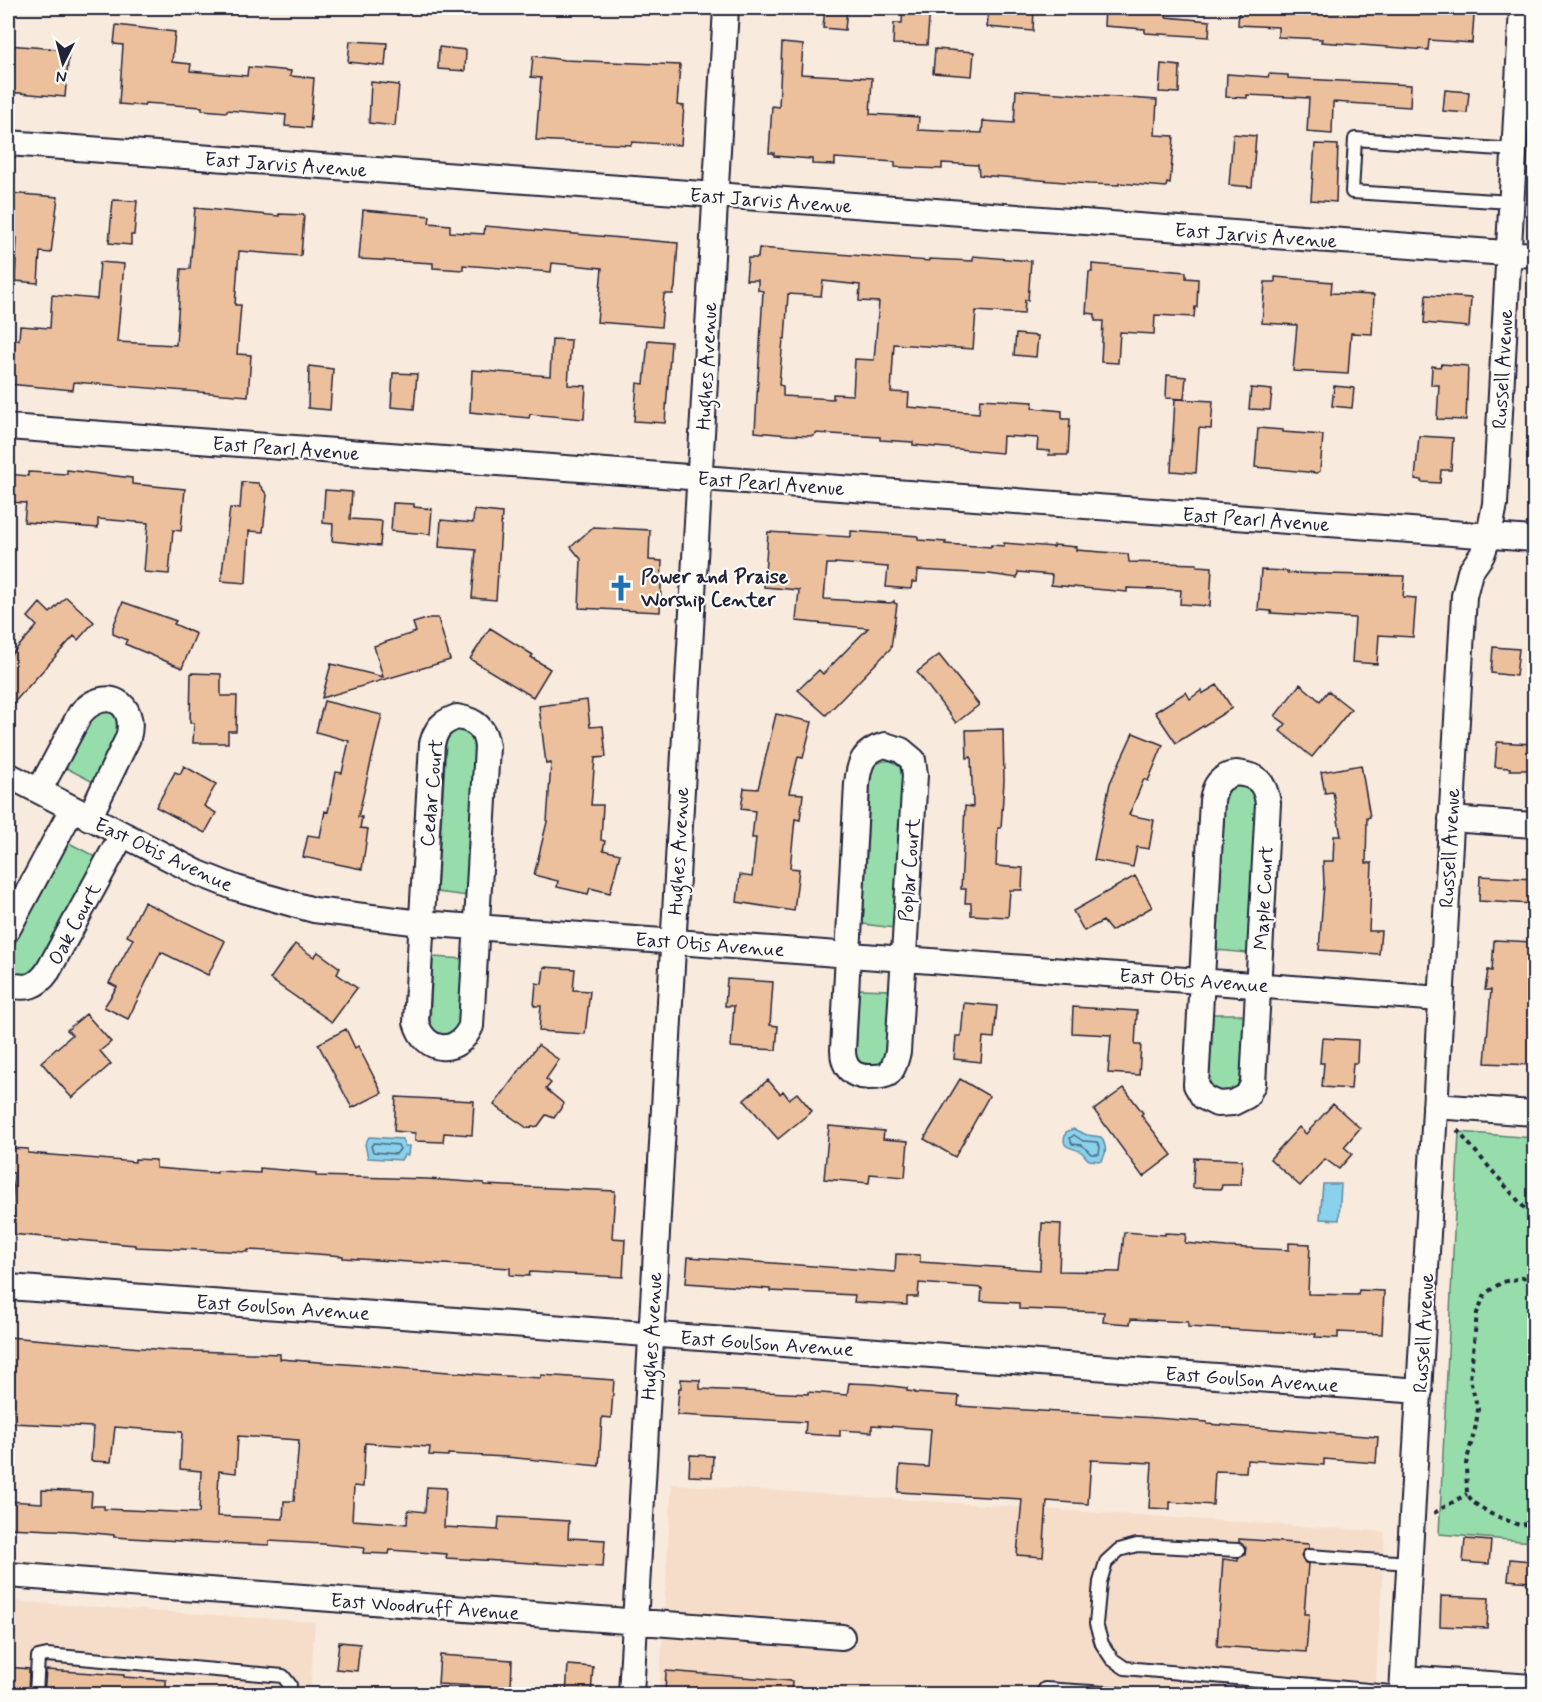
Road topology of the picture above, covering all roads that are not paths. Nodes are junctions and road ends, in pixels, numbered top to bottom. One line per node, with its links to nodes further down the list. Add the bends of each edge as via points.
1 (726, 8): 5 (street, Hughes Avenue)
2 (1522, 8): 4 (street, Russell Avenue)
3 (8, 143): 5 (street, East Jarvis Avenue)
4 (1515, 150): 6 (street, Russell Avenue); 6 (lane, via 1355,139 1352,192)
5 (715, 196): 7 (street, East Jarvis Avenue); 10 (street, Hughes Avenue)
6 (1511, 202): 7 (street, Russell Avenue)
7 (1508, 254): 8 (street, East Jarvis Avenue); 11 (street, Russell Avenue, via 1495,504)
8 (1534, 255)
9 (8, 427): 10 (street, East Pearl Avenue)
10 (699, 478): 11 (street, East Pearl Avenue); 22 (street, Hughes Avenue)
11 (1489, 535): 12 (street, East Pearl Avenue); 16 (street, Russell Avenue, via 1470,572 1464,596)
12 (1534, 539)
13 (8, 775): 14 (street, East Otis Avenue)
14 (39, 791): 15 (street, East Otis Avenue); 15 (street, via 80,714 99,699 117,701 130,719 131,729)
15 (81, 813): 18 (street, East Otis Avenue); 21 (street)
16 (1451, 819): 17 (street); 28 (street, Russell Avenue)
17 (1534, 825)
18 (122, 835): 19 (street, East Otis Avenue, via 236,888 314,910); 26 (street, Oak Court, via 40,983 28,988)
19 (421, 923): 20 (street, East Otis Avenue); 20 (street, Cedar Court, via 416,1022 424,1040 442,1047 460,1042 471,1026); 20 (street, Cedar Court, via 432,744 439,726 457,717 478,723 488,747)
20 (478, 927): 22 (street, East Otis Avenue)
21 (8, 929)
22 (673, 942): 23 (street, East Otis Avenue); 32 (street, Hughes Avenue)
23 (848, 954): 24 (street, East Otis Avenue); 24 (street, Poplar Court, via 843,1061 849,1072 862,1077 888,1073 894,1065); 24 (street, Poplar Court, via 858,770 873,748 885,745 901,750 913,760 915,775)
24 (904, 958): 25 (street, East Otis Avenue)
25 (1202, 980): 27 (street, East Otis Avenue); 27 (street, Maple Court, via 1196,1085 1203,1097 1217,1104 1233,1103 1247,1096 1253,1084); 27 (street, Maple Court, via 1213,791 1219,780 1236,773 1249,774 1261,781 1268,803)
26 (8, 984)
27 (1258, 984): 28 (street, East Otis Avenue)
28 (1441, 999): 29 (street, Russell Avenue)
29 (1435, 1106): 30 (street); 33 (street, Russell Avenue)
30 (1534, 1113)
31 (8, 1287): 32 (street, East Goulson Avenue)
32 (651, 1334): 33 (street, East Goulson Avenue); 38 (street, Hughes Avenue)
33 (1420, 1391): 36 (street, Russell Avenue)
34 (1238, 1550): 41 (lane, via 1137,1545 1119,1550 1106,1562 1096,1604 1101,1644 1112,1659 1125,1668)
35 (1309, 1556): 36 (lane)
36 (1410, 1563): 41 (street, Russell Avenue)
37 (8, 1575): 38 (street, East Woodruff Avenue)
38 (636, 1622): 39 (street, East Woodruff Avenue); 44 (street, Hughes Avenue)
39 (842, 1637)
40 (1534, 1687): 41 (street)
41 (1402, 1688)
42 (36, 1695): 43 (lane, via 39,1657 47,1655 283,1676 290,1685)
43 (289, 1695)
44 (631, 1695)
45 (1041, 1695): 46 (lane, via 1045,1689)
46 (1120, 1695)

